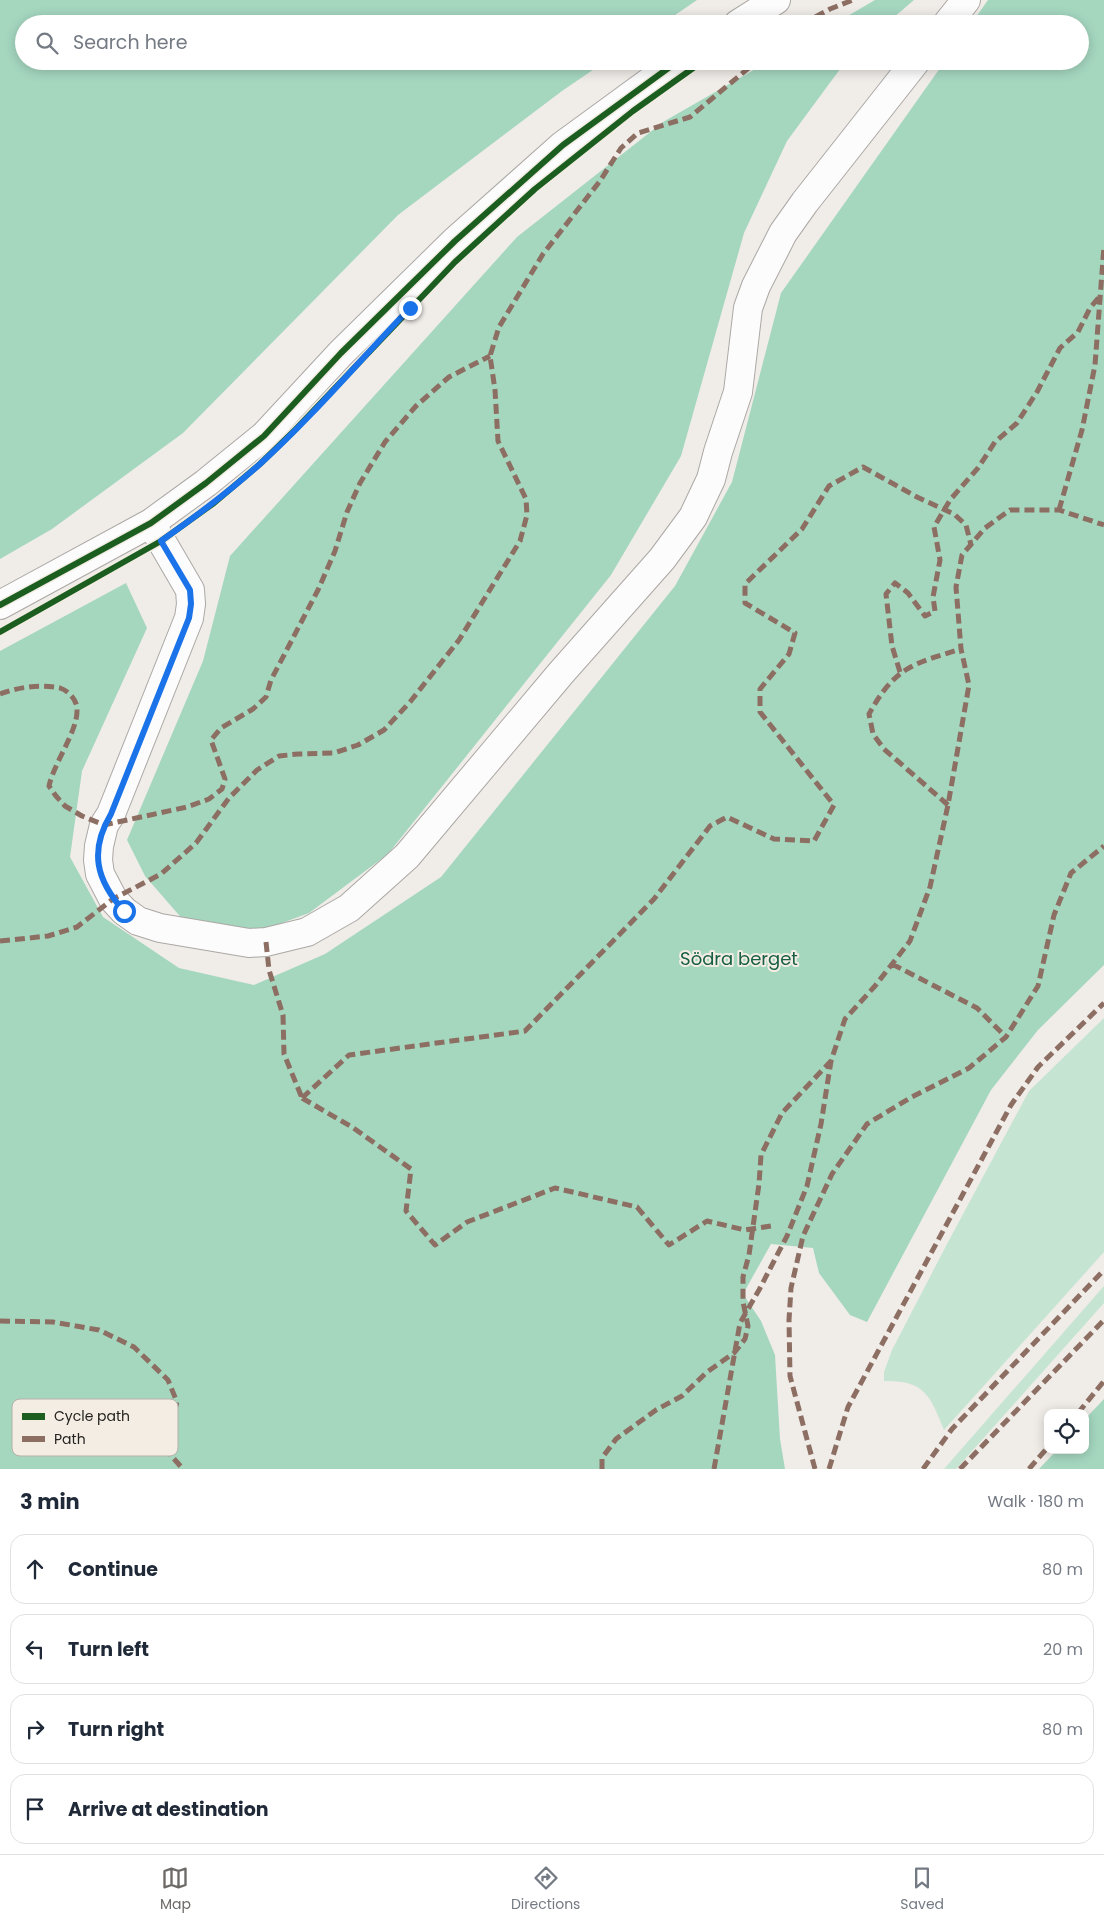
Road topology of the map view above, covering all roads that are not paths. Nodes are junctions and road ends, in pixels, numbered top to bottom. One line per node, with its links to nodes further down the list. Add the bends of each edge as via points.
1 (776, 0): 3 (street)
2 (966, 0): 4 (street)
3 (752, 15)
4 (954, 15)
5 (666, 70): 7 (street, via 563,145 455,241 340,353 264,436)
6 (909, 70): 7 (street, via 783,233 756,286 748,308 738,392 711,479 693,517 662,559 407,856 349,908 307,932 249,943 160,928 138,921 124,911 113,899 100,874 98,860 104,825 189,618 191,604 190,590)
7 (150, 523): 8 (street)
8 (0, 605)

